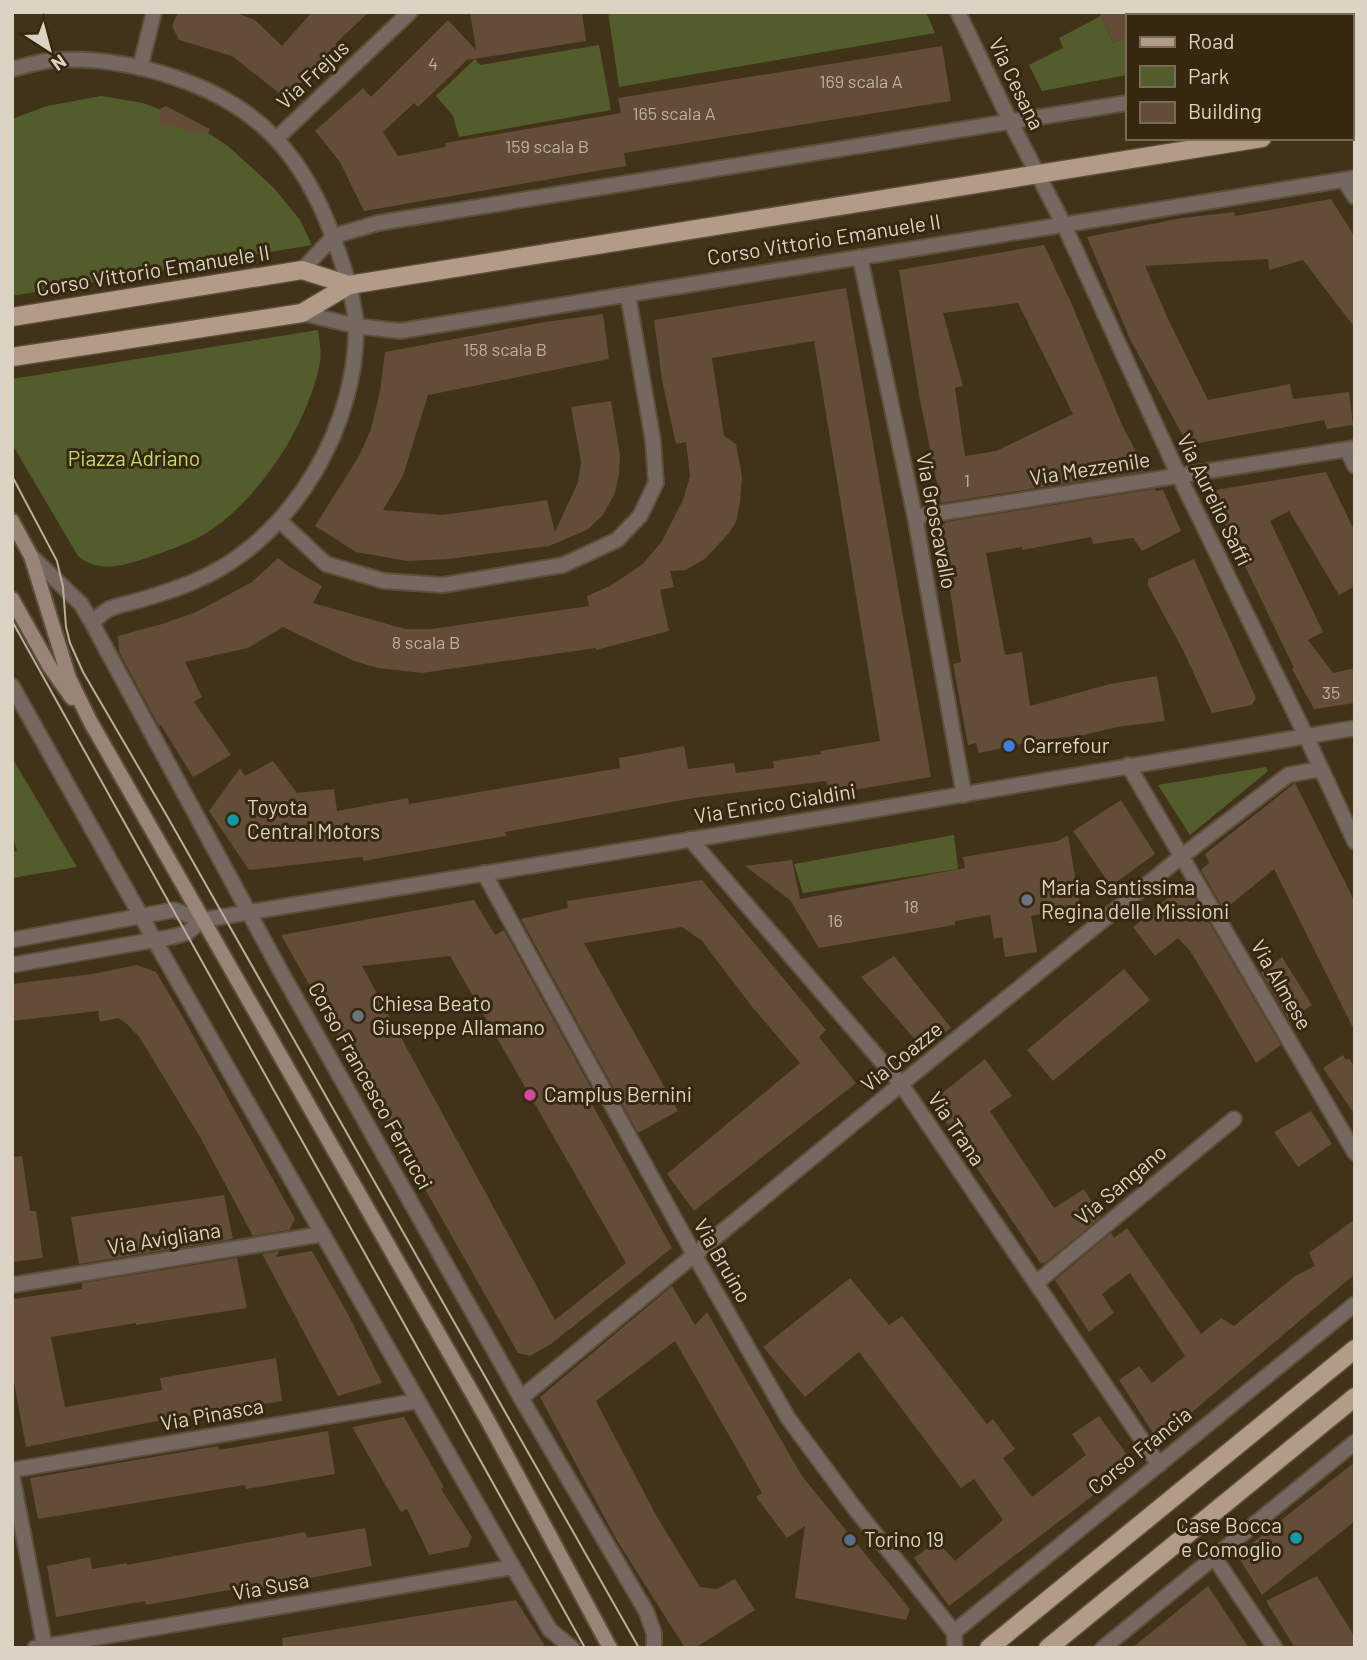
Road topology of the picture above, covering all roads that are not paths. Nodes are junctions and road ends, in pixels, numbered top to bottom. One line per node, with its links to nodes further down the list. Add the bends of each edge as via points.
1 (154, 12): 4 (street)
2 (410, 12): 8 (street, Via Frejus)
3 (958, 12): 7 (street, Via Cesana)
4 (140, 68): 5 (street, via 52,60); 8 (street, via 171,75 237,107)
5 (12, 69)
6 (1126, 103): 7 (street)
7 (1010, 121): 10 (street, Via Cesana); 14 (street, via 378,223)
8 (276, 139): 14 (street, via 301,172)
9 (1250, 140): 10 (main road, Corso Vittorio Emanuele II)
10 (1038, 174): 13 (street, Via Aurelio Saffi); 17 (main road, Corso Vittorio Emanuele II)
11 (1349, 179): 12 (street); 13 (street, Corso Vittorio Emanuele II)
12 (1355, 197)
13 (1064, 225): 15 (street, Corso Vittorio Emanuele II); 25 (street, Via Aurelio Saffi)
14 (334, 236): 16 (street, Corso Vittorio Emanuele II); 17 (street)
15 (860, 257): 18 (street, Corso Vittorio Emanuele II); 26 (street, Via Groscavallo)
16 (302, 270): 17 (main road, Corso Vittorio Emanuele II); 20 (main road, Corso Vittorio Emanuele II)
17 (349, 285): 19 (main road, Corso Vittorio Emanuele II); 21 (street)
18 (628, 295): 21 (street, Corso Vittorio Emanuele II, via 400,331); 28 (street, via 656,483 640,516 617,540 563,565 443,585 384,581 326,564)
19 (302, 313): 21 (street, Corso Vittorio Emanuele II); 22 (main road, Corso Vittorio Emanuele II)
20 (12, 317)
21 (356, 326): 28 (street, via 353,366 336,426 303,493)
22 (12, 358)
23 (1351, 449): 24 (street); 25 (street, Via Mezzenile)
24 (1355, 466)
25 (1179, 476): 26 (street, Via Mezzenile); 35 (street, Via Aurelio Saffi)
26 (915, 517): 38 (street, Via Groscavallo)
27 (12, 521): 29 (main road, Corso Francesco Ferrucci)
28 (281, 521): 31 (street, via 212,573 108,610)
29 (31, 556): 31 (street, Corso Francesco Ferrucci, via 81,604); 33 (main road, Corso Francesco Ferrucci, via 69,678)
30 (12, 598): 33 (main road, via 50,667)
31 (92, 623): 43 (street, Corso Francesco Ferrucci)
32 (12, 686): 44 (street)
33 (90, 721): 45 (main road, Corso Francesco Ferrucci)
34 (1355, 728): 35 (street, Via Enrico Cialdini)
35 (1306, 736): 36 (street, Via Enrico Cialdini); 37 (street, Via Aurelio Saffi)
36 (1128, 765): 38 (street, Via Enrico Cialdini); 41 (street, Via Almese)
37 (1321, 769): 40 (street, Via Aurelio Saffi); 41 (street, Via Coazze, via 1288,775)
38 (964, 795): 39 (street, Via Enrico Cialdini)
39 (690, 839): 42 (street, Via Enrico Cialdini); 49 (street, Via Trana)
40 (1355, 842)
41 (1182, 856): 49 (street, Via Coazze); 51 (street, Via Almese)
42 (484, 873): 43 (street, Via Enrico Cialdini); 53 (street, Via Bruino)
43 (249, 911): 45 (street, Via Enrico Cialdini); 59 (street, Corso Francesco Ferrucci)
44 (142, 916): 45 (street, via 174,910); 46 (street); 47 (street)
45 (202, 920): 47 (street, via 187,933); 67 (main road, Corso Francesco Ferrucci, via 487,1419)
46 (12, 940)
47 (155, 941): 48 (street); 52 (street)
48 (12, 965)
49 (901, 1084): 53 (street, Via Coazze); 54 (street, Via Trana)
50 (1234, 1119): 54 (street, Via Sangano)
51 (1355, 1153)
52 (323, 1234): 55 (street, Via Avigliana); 60 (street)
53 (695, 1256): 59 (street, Via Coazze); 66 (street, Via Bruino, via 802,1438)
54 (1036, 1283): 62 (street, Via Trana)
55 (12, 1285)
56 (1355, 1304): 62 (street, Corso Francia)
57 (1355, 1349): 72 (main road)
58 (1355, 1396): 73 (main road)
59 (521, 1398): 70 (street, Corso Francesco Ferrucci, via 646,1611)
60 (418, 1401): 63 (street, Via Pinasca); 65 (street)
61 (1355, 1441): 64 (street)
62 (1159, 1465): 66 (street, Corso Francia)
63 (12, 1473): 68 (street)
64 (1214, 1556): 74 (street); 75 (street)
65 (513, 1567): 68 (street, Via Susa); 69 (street, via 550,1630)
66 (954, 1632): 71 (street)
67 (610, 1646)
68 (41, 1647)
69 (572, 1648)
70 (654, 1648)
71 (955, 1648)
72 (989, 1648)
73 (1048, 1648)
74 (1103, 1648)
75 (1275, 1648)

